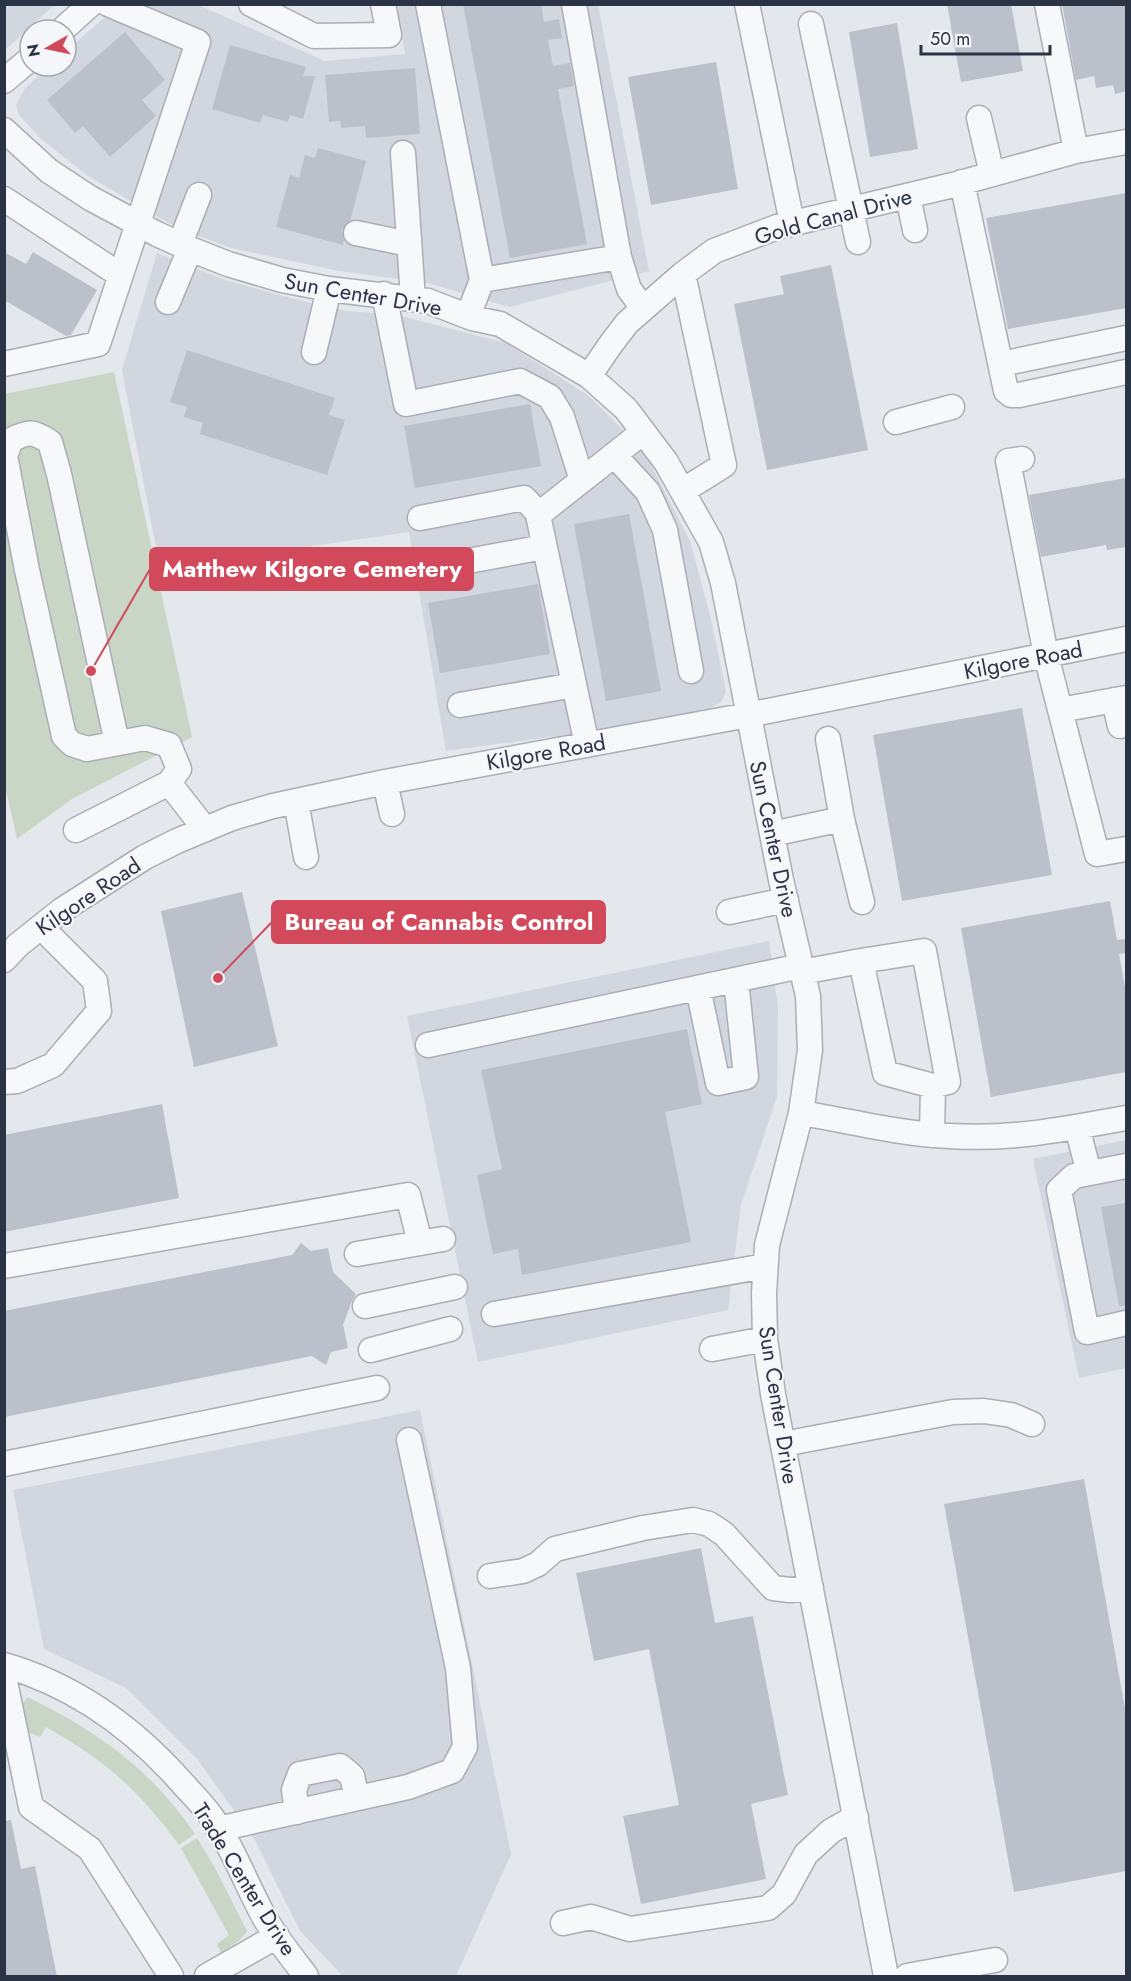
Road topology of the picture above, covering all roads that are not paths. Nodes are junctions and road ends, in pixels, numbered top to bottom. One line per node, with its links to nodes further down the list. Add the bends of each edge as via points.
1 (91, 4): 9 (street)
2 (108, 4): 24 (street, via 198,42)
3 (251, 4): 4 (street, via 314,36 389,35)
4 (383, 4)
5 (428, 4): 34 (street)
6 (574, 4): 31 (street)
7 (747, 4): 25 (street)
8 (1047, 4): 16 (street)
9 (75, 18)
10 (811, 24): 23 (street)
11 (18, 69): 12 (street)
12 (4, 81)
13 (979, 118): 18 (street)
14 (4, 130): 24 (street, Sun Center Drive, via 49,171)
15 (1126, 142): 16 (street, Gold Canal Drive)
16 (1076, 151): 18 (street, Gold Canal Drive)
17 (403, 153): 29 (street)
18 (992, 174): 19 (street, Gold Canal Drive)
19 (962, 182): 21 (street, Gold Canal Drive); 44 (street)
20 (199, 195): 30 (street)
21 (908, 196): 23 (street, Gold Canal Drive); 26 (street)
22 (4, 199): 33 (street)
23 (851, 209): 25 (street, Gold Canal Drive); 28 (street)
24 (137, 223): 30 (street, Sun Center Drive); 33 (street)
25 (792, 223): 32 (street, Gold Canal Drive, via 714,251)
26 (915, 230)
27 (356, 233): 29 (street)
28 (858, 242)
29 (409, 244): 37 (street)
30 (185, 247): 35 (street, Sun Center Drive, via 282,280); 38 (street)
31 (619, 257): 34 (street); 39 (street, via 629,289)
32 (683, 274): 39 (street, Gold Canal Drive); 53 (street, via 724,465)
33 (120, 275): 43 (street, via 98,345)
34 (482, 280): 40 (street)
35 (329, 289): 36 (street, Sun Center Drive); 42 (street)
36 (384, 294): 37 (street, Sun Center Drive); 52 (street, via 406,404 520,381 550,397 562,417)
37 (413, 298): 40 (street, Sun Center Drive)
38 (168, 302)
39 (643, 308): 46 (street, Gold Canal Drive, via 610,344)
40 (468, 316): 46 (street, Sun Center Drive, via 500,324)
41 (1126, 338): 44 (street)
42 (314, 352)
43 (4, 364)
44 (1001, 364): 45 (street, via 1006,391 1011,395)
45 (1126, 372)
46 (589, 376): 49 (street, Sun Center Drive, via 626,409)
47 (952, 407): 48 (street)
48 (896, 422)
49 (643, 432): 50 (street); 53 (street, Sun Center Drive)
50 (614, 455): 52 (street); 60 (street, via 648,492 665,530)
51 (1022, 459): 59 (street, via 1008,461 1043,598)
52 (582, 480): 54 (street)
53 (684, 490): 65 (street, Sun Center Drive, via 711,542 723,583)
54 (539, 514): 55 (street, via 524,498); 56 (street)
55 (420, 518)
56 (544, 547): 57 (street); 61 (street)
57 (430, 568)
58 (1126, 639): 59 (street, Kilgore Road)
59 (1046, 655): 64 (street); 65 (street, Kilgore Road)
60 (691, 671)
61 (574, 685): 63 (street); 69 (street)
62 (1120, 699): 64 (street); 66 (street)
63 (460, 705)
64 (1060, 710): 78 (street, via 1097,855)
65 (748, 715): 69 (street, Kilgore Road); 77 (street, Sun Center Drive)
66 (1120, 726)
67 (828, 739): 74 (street)
68 (117, 743): 68 (street, via 87,749 72,744 64,736 5,456 11,440 24,434 36,433 50,442); 71 (street, via 145,738 169,745 179,769)
69 (586, 745): 70 (street, Kilgore Road)
70 (385, 782): 72 (street, Kilgore Road); 73 (street)
71 (169, 783): 75 (street); 76 (street)
72 (296, 801): 75 (street, Kilgore Road); 79 (street)
73 (392, 814)
74 (842, 819): 77 (street); 81 (street)
75 (206, 829): 83 (street, Kilgore Road, via 145,857)
76 (76, 830)
77 (772, 834): 80 (street, Sun Center Drive)
78 (1126, 849)
79 (306, 857)
80 (786, 900): 82 (street); 86 (street, Sun Center Drive)
81 (862, 902)
82 (729, 912)
83 (41, 927): 84 (street, Kilgore Road); 90 (street, via 95,981 99,1011 53,1065 17,1081)
84 (9, 946)
85 (861, 961): 86 (street); 91 (street, via 885,1073); 91 (street, via 924,951 948,1082)
86 (802, 969): 87 (street); 92 (street, Sun Center Drive, via 808,996 810,1050)
87 (736, 980): 88 (street); 88 (street, via 746,1077 718,1083)
88 (698, 988): 89 (street)
89 (428, 1045)
90 (4, 1082)
91 (933, 1086): 95 (street)
92 (801, 1113): 95 (street); 100 (street, Sun Center Drive)
93 (1126, 1118): 94 (street)
94 (1077, 1127): 95 (street, via 1038,1134); 97 (street)
95 (932, 1135)
96 (1126, 1166): 97 (street)
97 (1089, 1173): 104 (street, via 1074,1176 1059,1190 1087,1332)
98 (357, 1254): 99 (street, via 431,1241 408,1195)
99 (4, 1266)
100 (765, 1266): 103 (street); 106 (street, Sun Center Drive)
101 (455, 1287): 102 (street)
102 (365, 1306)
103 (495, 1314)
104 (1126, 1323)
105 (450, 1329): 108 (street)
106 (765, 1339): 107 (street); 112 (street, Sun Center Drive)
107 (712, 1349)
108 (371, 1350)
109 (377, 1388): 113 (street)
110 (1032, 1424): 112 (street, via 1011,1415 953,1412)
111 (409, 1440): 118 (street, via 458,1668 465,1747 452,1771 408,1787)
112 (783, 1444): 115 (street, Sun Center Drive)
113 (4, 1464)
114 (490, 1576): 115 (street, via 523,1571 555,1549 693,1520 724,1534 773,1588)
115 (811, 1588): 120 (street, Sun Center Drive)
116 (4, 1665): 121 (street, Trade Center Drive, via 68,1690 127,1728 182,1782)
117 (4, 1677): 126 (street, via 31,1806 90,1849)
118 (357, 1798): 119 (street); 119 (street, via 352,1776 340,1766 300,1774 294,1790)
119 (297, 1812): 121 (street)
120 (856, 1817): 122 (street, via 831,1831 806,1854 784,1894 768,1908 630,1929 591,1917); 128 (street, Sun Center Drive)
121 (218, 1829): 123 (street, Trade Center Drive)
122 (563, 1923)
123 (277, 1936): 125 (street); 127 (street, Trade Center Drive)
124 (995, 1960): 129 (street)
125 (218, 1974)
126 (171, 1977)
127 (306, 1977)
128 (886, 1977)
129 (906, 1977)

